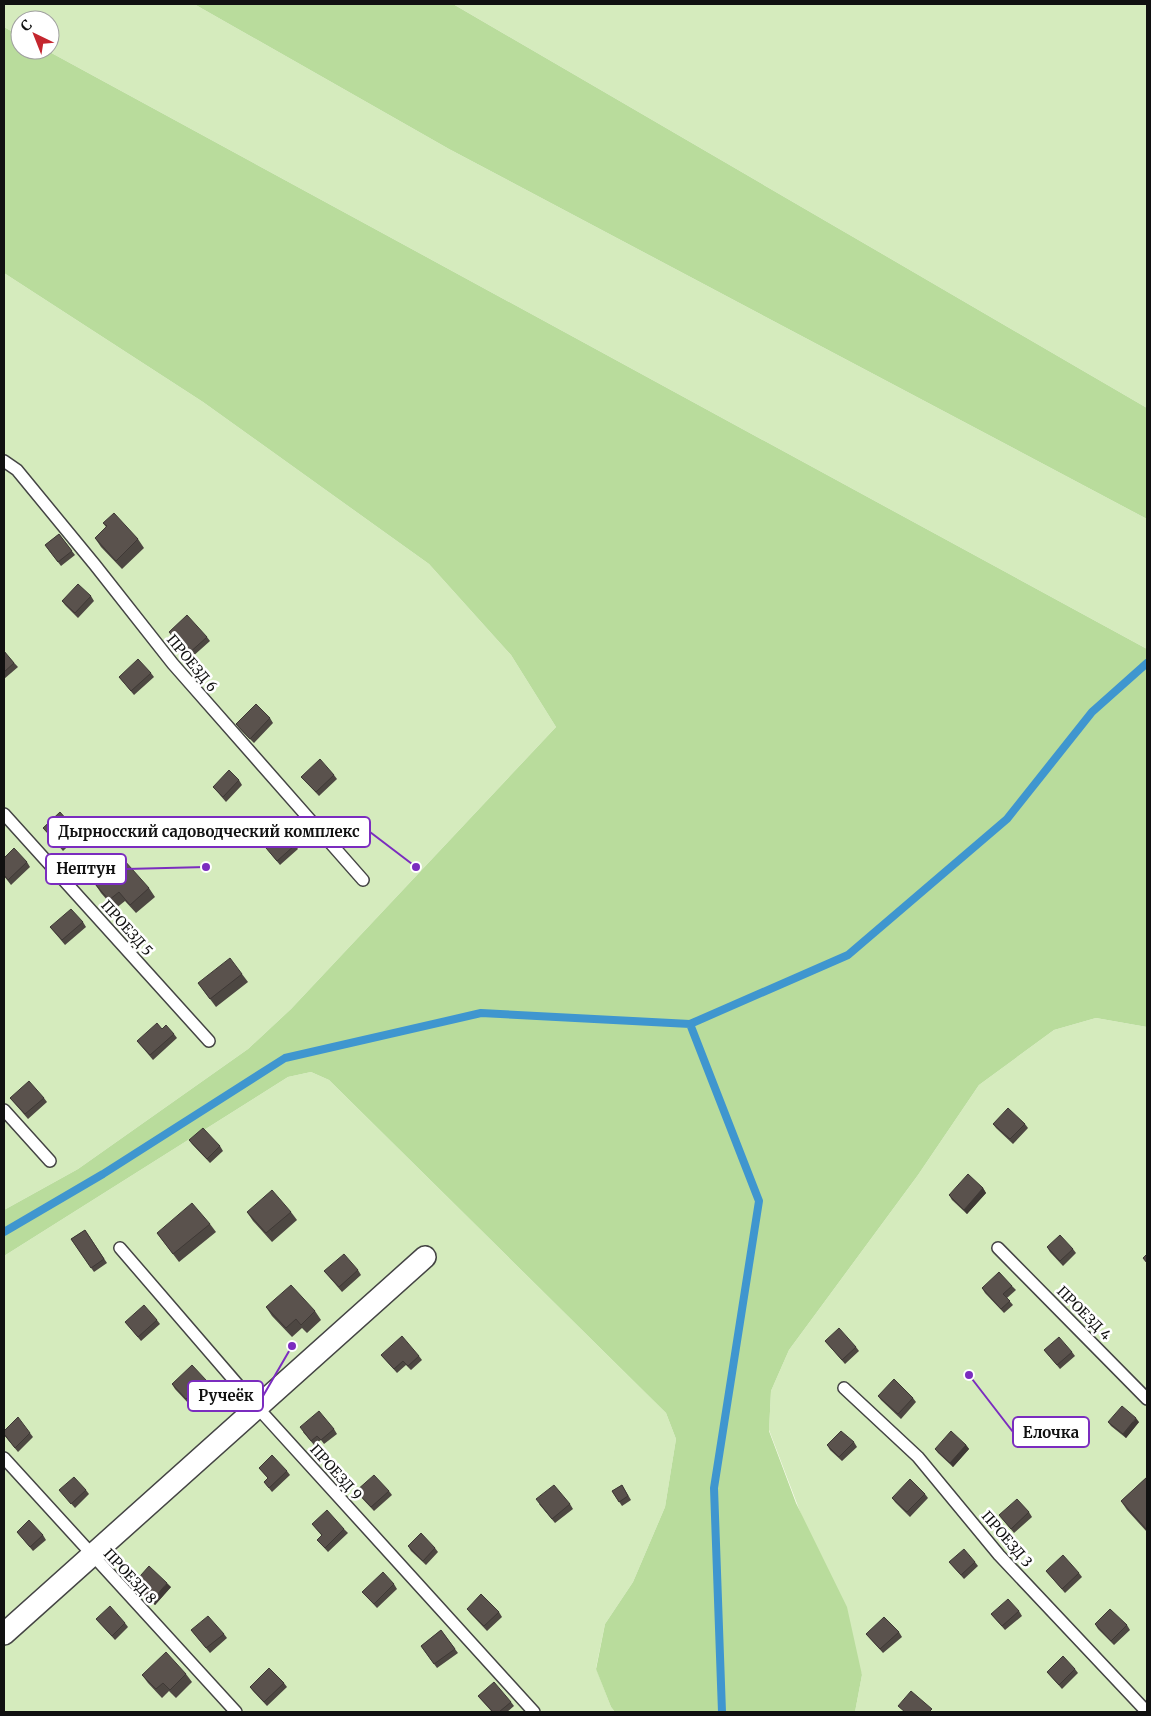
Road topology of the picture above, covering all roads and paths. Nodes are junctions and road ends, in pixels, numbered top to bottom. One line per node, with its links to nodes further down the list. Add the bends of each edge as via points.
1 (4, 461): 3 (lane, ПРОЕЗД 6, via 17,470 172,664)
2 (4, 814): 4 (lane, ПРОЕЗД 5)
3 (363, 880)
4 (209, 1041)
5 (4, 1110): 6 (lane)
6 (50, 1161)
7 (120, 1248): 12 (lane, ПРОЕЗД 9)
8 (998, 1248): 11 (lane, ПРОЕЗД 4)
9 (425, 1257): 12 (street)
10 (844, 1388): 18 (lane, ПРОЕЗД 3, via 918,1457 999,1555)
11 (1147, 1399)
12 (257, 1407): 14 (street); 17 (lane, ПРОЕЗД 9)
13 (4, 1458): 14 (lane, ПРОЕЗД 8)
14 (91, 1555): 15 (street); 16 (lane, ПРОЕЗД 8)
15 (4, 1634)
16 (236, 1712)
17 (534, 1712)
18 (1147, 1712)

